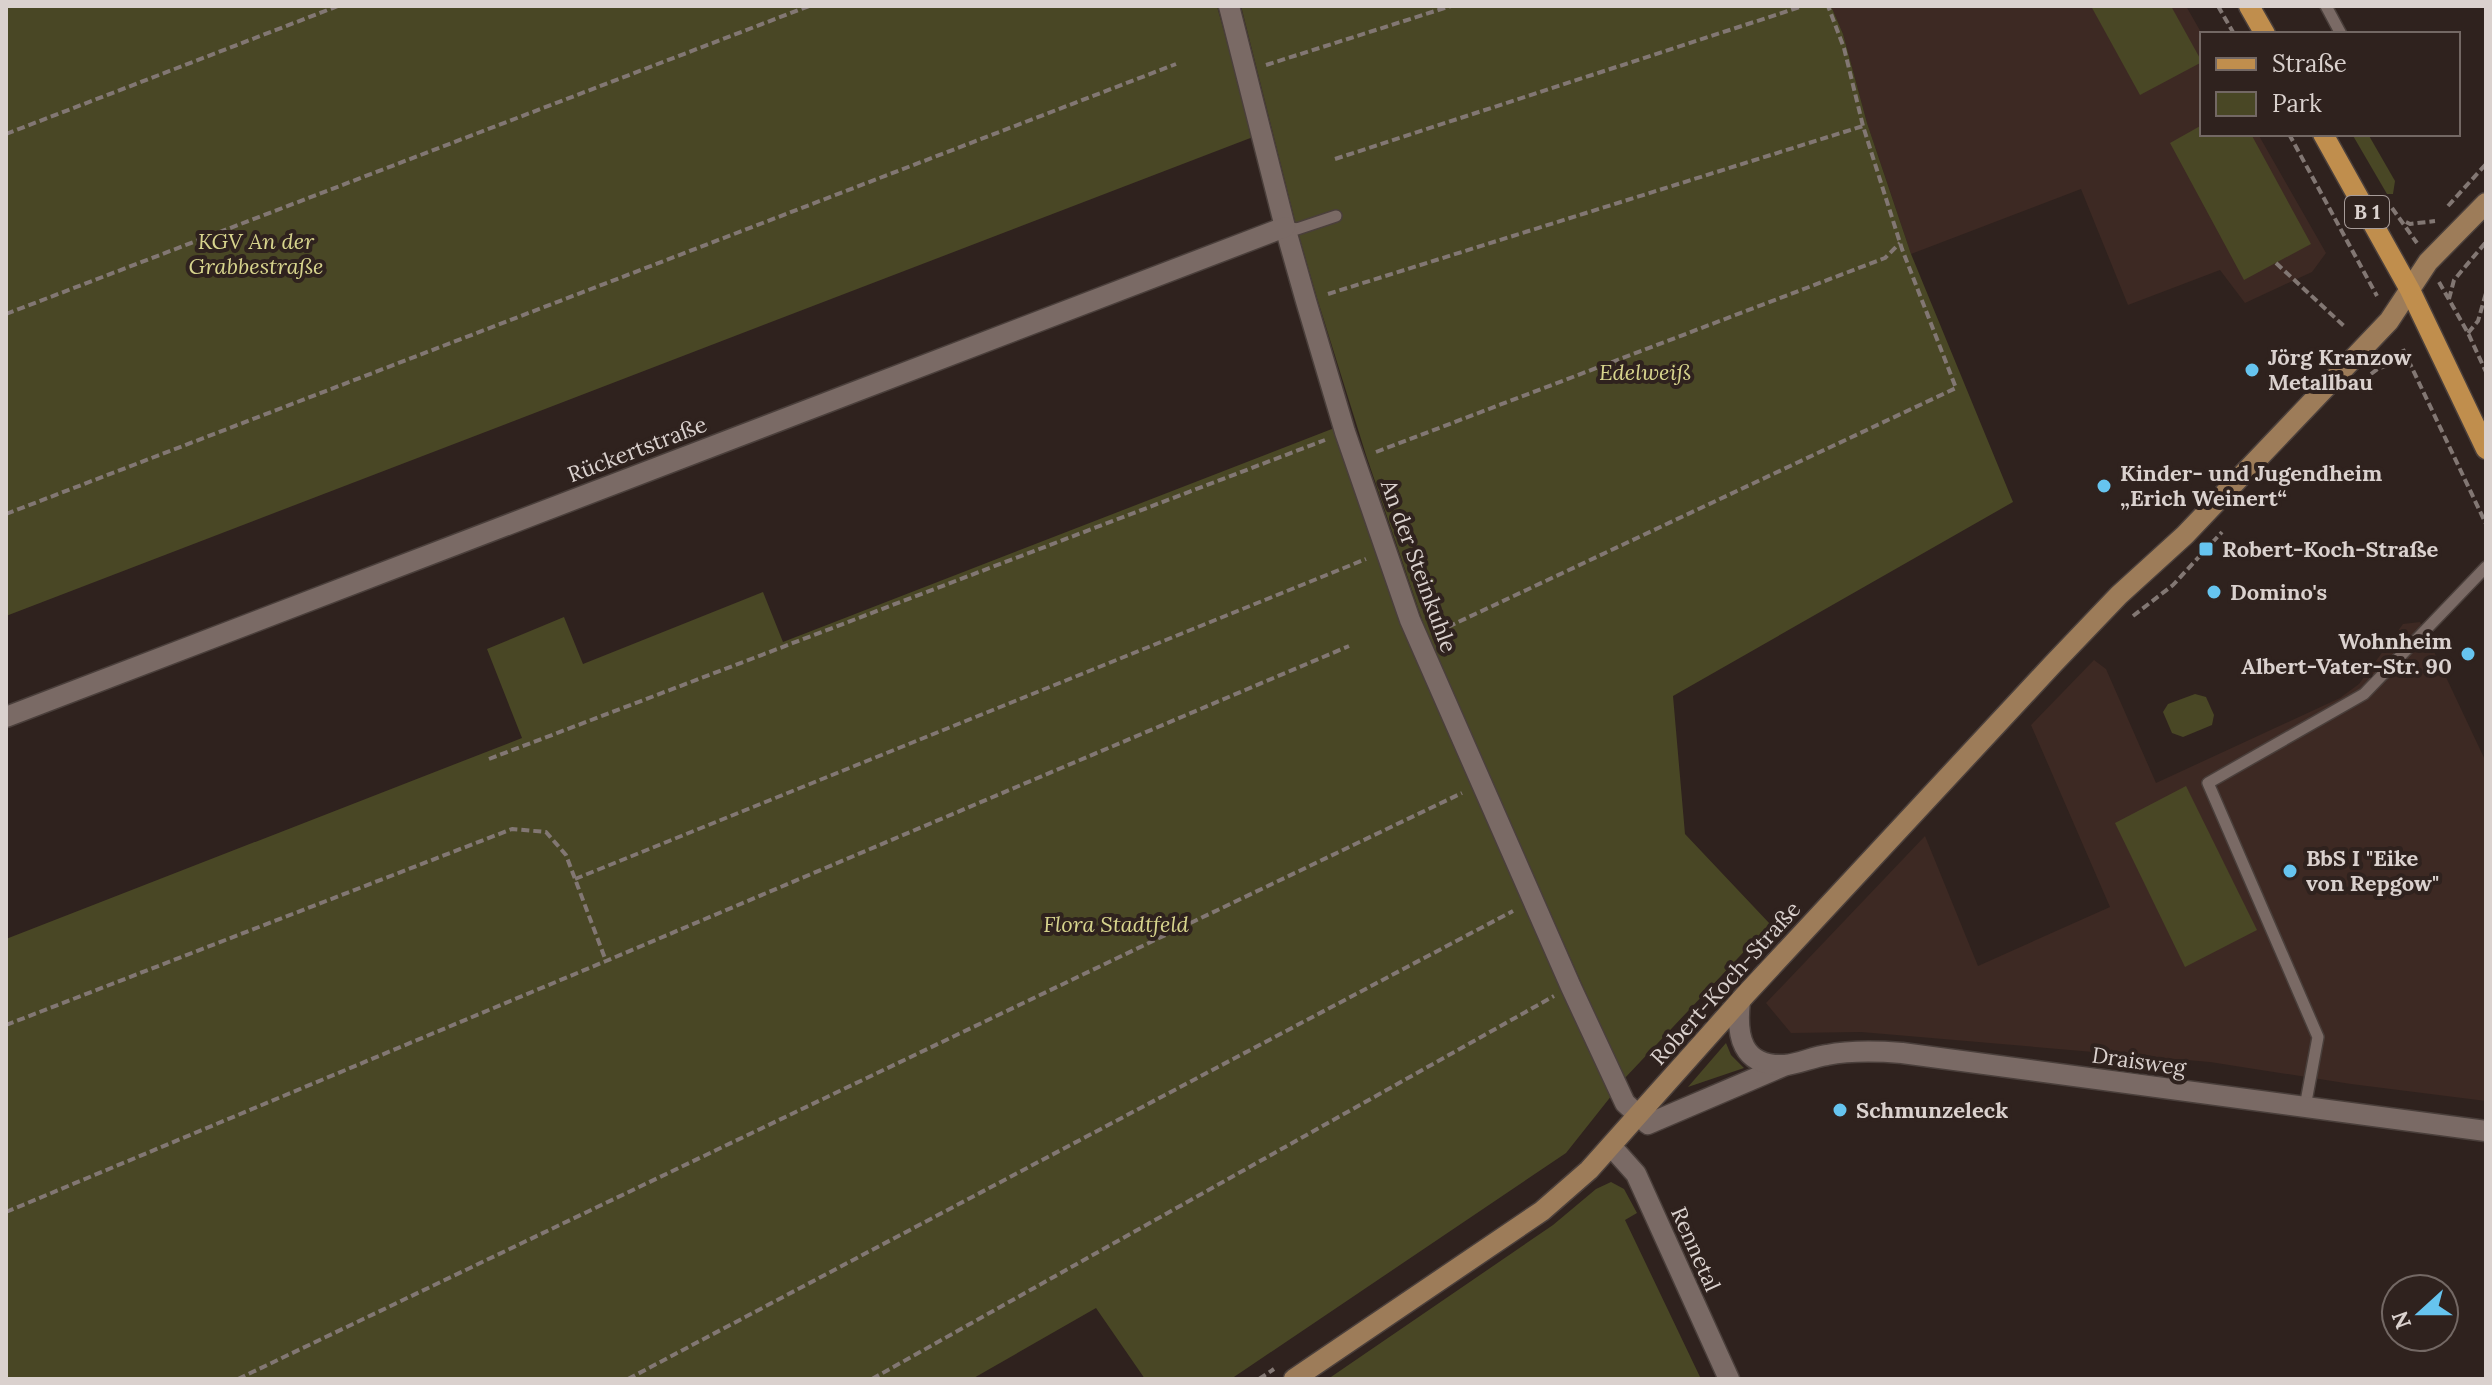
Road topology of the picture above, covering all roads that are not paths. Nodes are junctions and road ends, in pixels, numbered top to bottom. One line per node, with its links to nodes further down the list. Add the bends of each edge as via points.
1 (1229, 6): 9 (street, An der Steinkuhle)
2 (2249, 6): 4 (main road)
3 (2326, 6): 5 (lane)
4 (2264, 32)
5 (2340, 32)
6 (2324, 136): 10 (main road, B 1)
7 (2486, 203): 10 (street, Robert-Koch-Straße, via 2428,262)
8 (1336, 216): 9 (lane, via 1297,229)
9 (1285, 227): 13 (street, Rückertstraße); 17 (street, An der Steinkuhle, via 1345,432 1410,620 1571,987 1625,1103)
10 (2410, 290): 11 (main road, B 1); 14 (street, Robert-Koch-Straße, via 2389,321 2185,535 2111,603)
11 (2486, 449)
12 (2486, 567): 16 (lane, via 2364,694 2208,783 2318,1037)
13 (6, 717)
14 (1740, 1001): 15 (street, via 1744,1048 1755,1058); 17 (street, Robert-Koch-Straße)
15 (1786, 1065): 16 (street, Draisweg, via 1849,1052 1902,1053); 17 (street, Draisweg, via 1648,1124)
16 (2305, 1107): 18 (street, Draisweg)
17 (1637, 1115): 19 (street, Robert-Koch-Straße)
18 (2486, 1131)
19 (1611, 1146): 20 (street, Robert-Koch-Straße, via 1542,1211); 21 (street, Rennetal, via 1636,1174)
20 (1294, 1379)
21 (1729, 1379)

